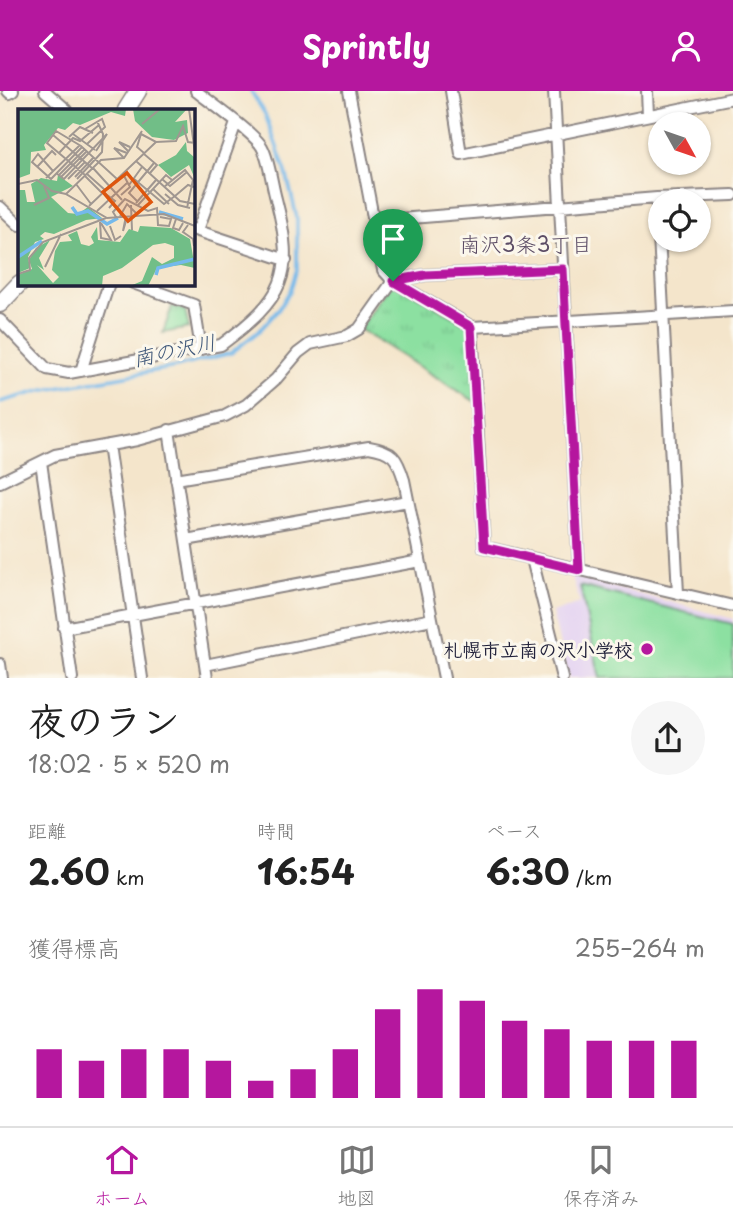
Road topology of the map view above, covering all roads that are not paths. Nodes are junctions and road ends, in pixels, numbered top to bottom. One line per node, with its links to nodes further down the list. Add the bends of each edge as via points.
1 (45, 91): 9 (street)
2 (138, 91): 10 (street)
3 (196, 91): 13 (street)
4 (349, 91): 20 (street)
5 (451, 91): 14 (street, via 461,154)
6 (554, 91): 14 (street)
7 (647, 91): 12 (street)
8 (733, 98): 11 (street)
9 (66, 109)
10 (127, 109)
11 (663, 112)
12 (648, 115): 14 (street)
13 (236, 123): 22 (street); 24 (street, via 262,146)
14 (557, 133): 18 (street)
15 (733, 195): 16 (street)
16 (711, 196)
17 (648, 199): 18 (street)
18 (560, 205): 20 (street); 25 (street)
19 (0, 207): 21 (street)
20 (376, 221): 26 (street, via 383,270)
21 (18, 224)
22 (195, 230): 24 (street)
23 (660, 252): 32 (street)
24 (286, 260): 36 (street, via 272,299 221,345)
25 (563, 269): 26 (street, via 425,275); 34 (street)
26 (393, 281): 35 (street); 38 (street, via 359,329 310,344 246,405 225,416)
27 (18, 285): 30 (street)
28 (108, 285): 37 (street)
29 (139, 285): 36 (street, via 194,305)
30 (0, 304)
31 (733, 311): 32 (street)
32 (663, 317): 34 (street); 48 (street)
33 (0, 320): 37 (street, via 47,369)
34 (566, 323): 35 (street); 47 (street)
35 (471, 327): 45 (street, via 484,547)
36 (201, 349): 37 (street)
37 (81, 371)
38 (169, 430): 39 (street); 41 (street)
39 (108, 445): 40 (street); 51 (street)
40 (41, 462): 42 (street); 53 (street)
41 (176, 479): 43 (street, via 369,447 385,449 398,460); 44 (street)
42 (0, 482)
43 (408, 501): 44 (street); 46 (street)
44 (186, 540): 49 (street)
45 (532, 559): 47 (street); 61 (street)
46 (421, 561): 49 (street); 52 (street)
47 (579, 570): 48 (street)
48 (678, 593): 50 (street)
49 (195, 604): 51 (street); 55 (street)
50 (733, 606)
51 (133, 615): 53 (street); 58 (street)
52 (432, 619): 55 (street); 60 (street)
53 (64, 628): 57 (street)
54 (0, 664): 56 (street)
55 (205, 665): 59 (street)
56 (2, 678)
57 (72, 678)
58 (142, 678)
59 (207, 678)
60 (444, 678)
61 (562, 678)

